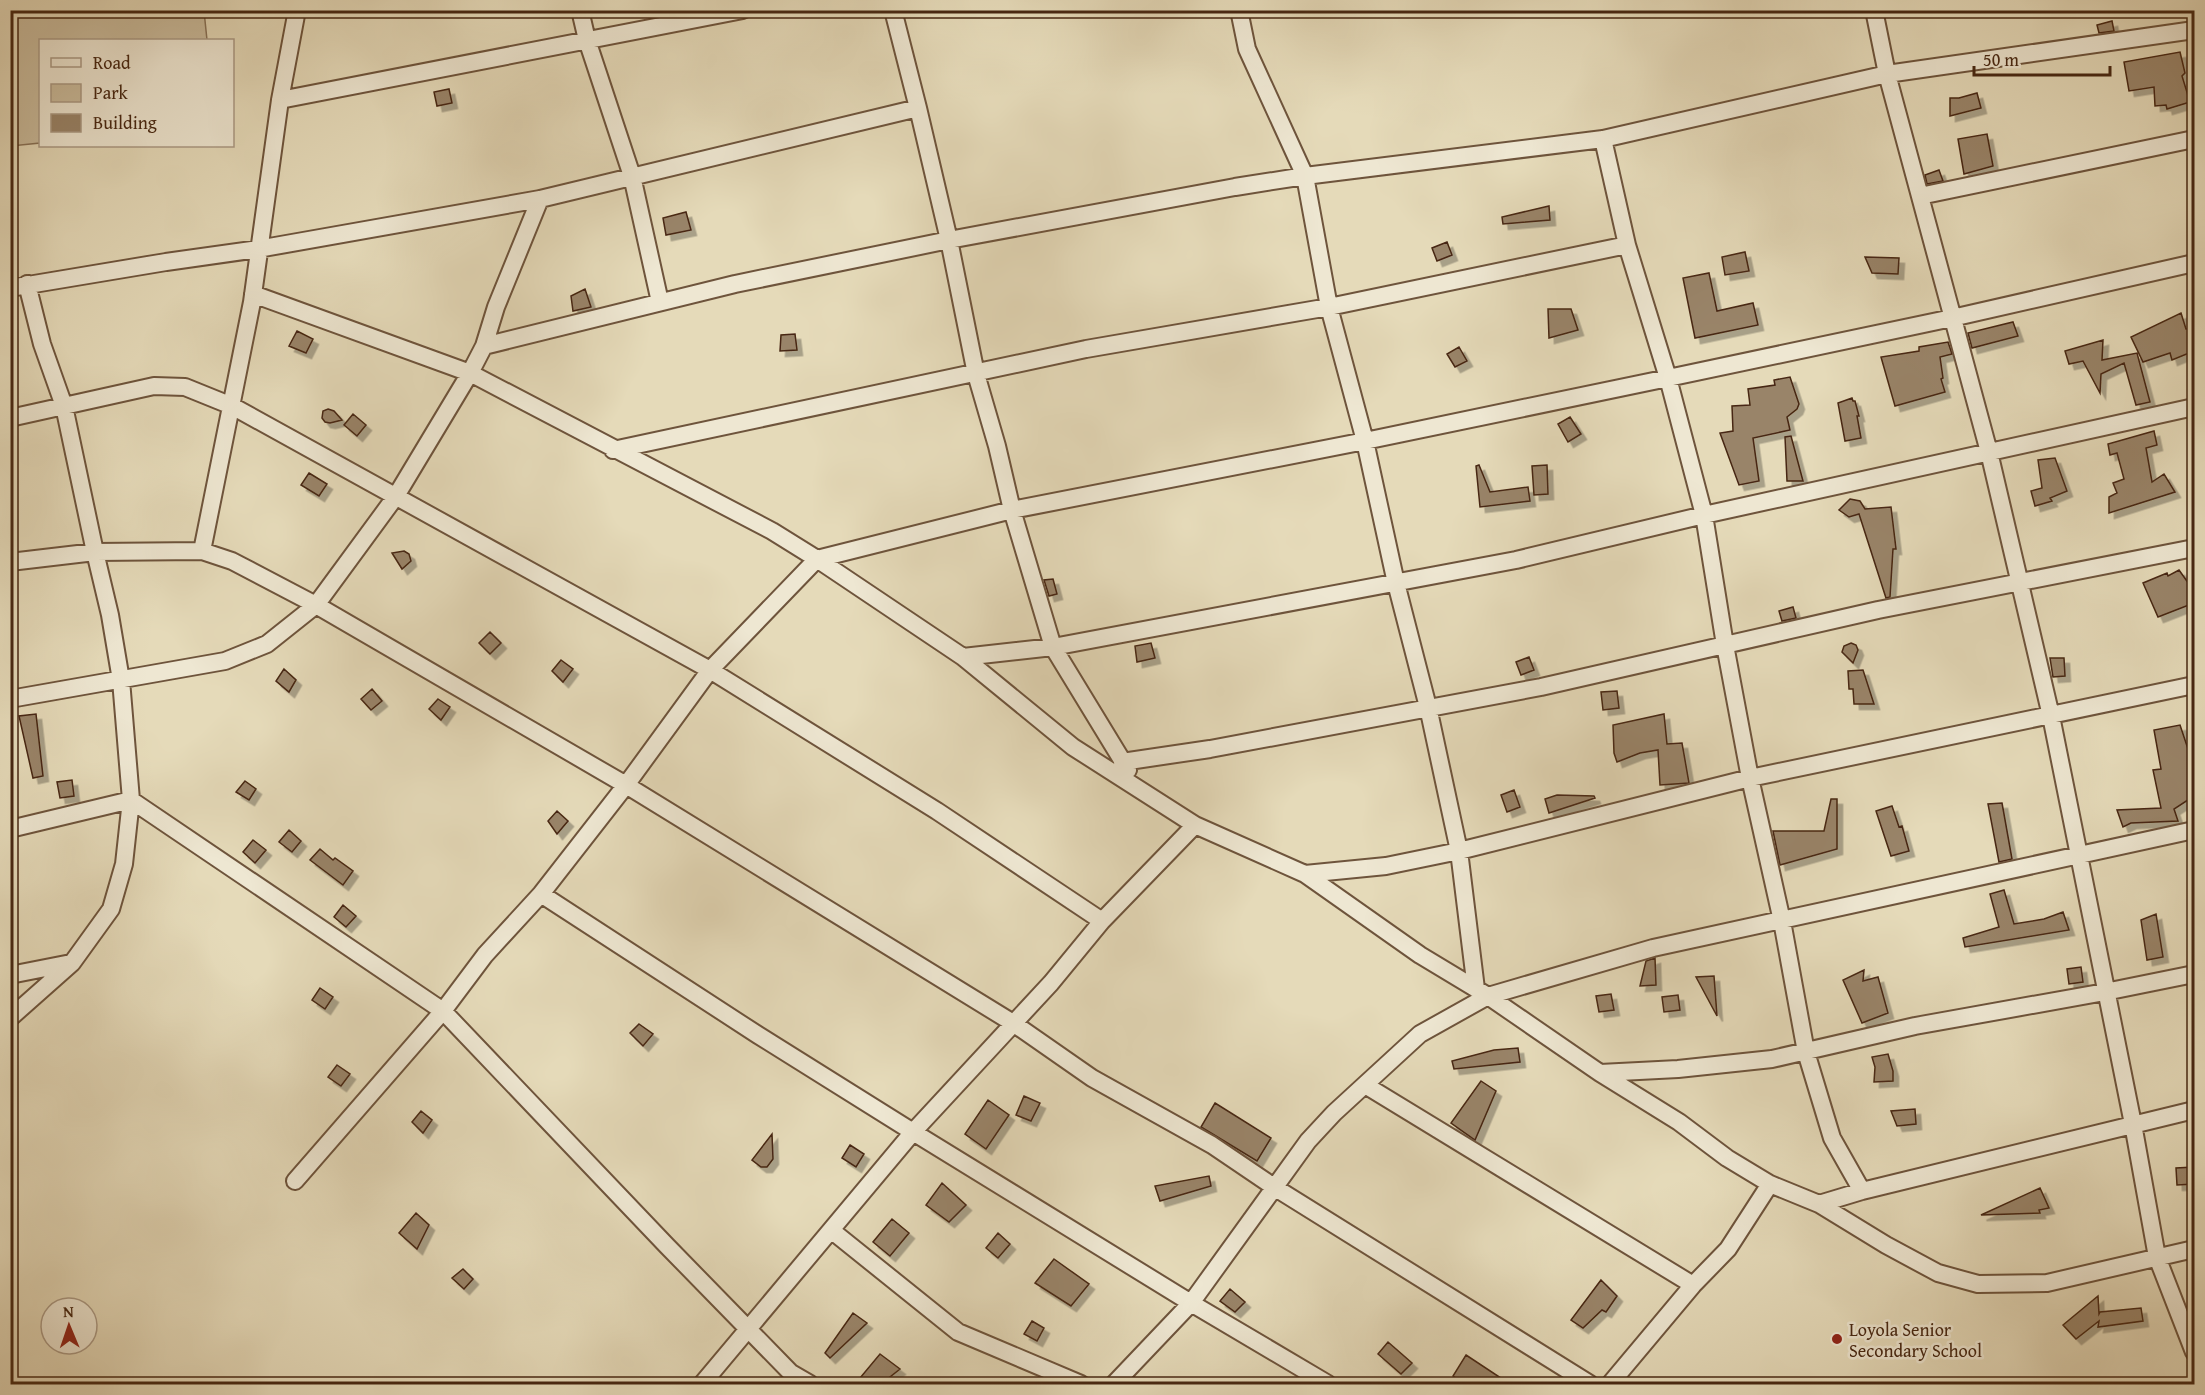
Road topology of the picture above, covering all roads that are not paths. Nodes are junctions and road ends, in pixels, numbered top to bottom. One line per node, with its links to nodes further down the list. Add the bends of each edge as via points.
1 (297, 10): 10 (street)
2 (580, 10): 8 (street)
3 (743, 10): 8 (street)
4 (893, 10): 11 (street)
5 (1239, 10): 14 (street, via 1247,49)
6 (1874, 10): 9 (street)
7 (2194, 30): 9 (street)
8 (587, 40): 10 (street); 15 (street)
9 (1887, 74): 12 (street); 16 (street)
10 (280, 100): 20 (street)
11 (918, 108): 15 (street); 18 (street)
12 (1603, 139): 14 (street); 19 (street)
13 (2194, 139): 16 (street)
14 (1305, 176): 18 (street); 25 (street)
15 (632, 177): 17 (street); 24 (street)
16 (1920, 196): 26 (street)
17 (540, 199): 20 (street); 27 (street)
18 (949, 240): 24 (street); 29 (street)
19 (1627, 245): 25 (street); 30 (street)
20 (258, 249): 22 (street); 23 (street)
21 (2194, 264): 26 (street)
22 (19, 286): 31 (street)
23 (253, 294): 28 (street); 32 (street)
24 (660, 302): 27 (street)
25 (1329, 307): 29 (street, via 1086,349); 35 (street)
26 (1952, 318): 30 (street); 37 (street)
27 (484, 346): 28 (street)
28 (470, 373): 36 (street); 38 (street)
29 (976, 374): 36 (street); 39 (street)
30 (1668, 378): 35 (street); 40 (street)
31 (64, 406): 32 (street, via 154,386 185,387); 34 (street); 43 (street)
32 (232, 406): 38 (street); 42 (street)
33 (2194, 407): 37 (street)
34 (10, 417)
35 (1365, 441): 39 (street); 46 (street)
36 (613, 450): 44 (street, via 772,531)
37 (1989, 452): 40 (street); 47 (street)
38 (396, 496): 48 (street); 52 (street)
39 (1012, 510): 44 (street); 50 (street)
40 (1704, 515): 46 (street, via 1516,560); 49 (street)
41 (2194, 548): 47 (street)
42 (202, 551): 43 (street); 48 (street, via 232,561)
43 (95, 552): 45 (street); 53 (street)
44 (817, 559): 51 (street); 52 (street)
45 (10, 562)
46 (1396, 583): 50 (street); 56 (street)
47 (2019, 584): 49 (street, via 1878,610); 57 (street)
48 (316, 605): 53 (street, via 267,644 225,661); 60 (street)
49 (1725, 645): 56 (street, via 1541,687); 59 (street)
50 (1053, 646): 51 (street); 58 (street)
51 (963, 657): 61 (street, via 1073,747)
52 (710, 670): 60 (street); 70 (street, via 937,811)
53 (121, 680): 55 (street); 62 (street)
54 (2194, 685): 57 (street)
55 (10, 699)
56 (1428, 707): 58 (street); 66 (street)
57 (2051, 716): 59 (street); 67 (street)
58 (1122, 762): 61 (street)
59 (1750, 778): 66 (street); 71 (street)
60 (626, 785): 69 (street); 79 (street)
61 (1138, 786): 63 (street)
62 (131, 800): 64 (street); 72 (street, via 123,864 111,909); 77 (street)
63 (1195, 825): 68 (street); 70 (street)
64 (10, 829)
65 (2194, 830): 67 (street)
66 (1459, 851): 68 (street, via 1386,866); 76 (street)
67 (2080, 856): 71 (street); 75 (street)
68 (1305, 874): 76 (street, via 1420,955)
69 (540, 894): 77 (street); 85 (street)
70 (1102, 921): 79 (street)
71 (1782, 921): 76 (street, via 1653,948); 80 (street)
72 (72, 963): 74 (street); 78 (street)
73 (2194, 974): 75 (street)
74 (10, 975)
75 (2105, 992): 80 (street, via 1915,1026); 84 (street)
76 (1482, 993): 81 (street); 82 (street, via 1419,1034)
77 (443, 1011): 86 (street); 96 (street)
78 (10, 1018)
79 (1013, 1023): 85 (street); 88 (street, via 1092,1078 1212,1145)
80 (1806, 1052): 81 (street, via 1730,1064); 89 (street, via 1832,1138)
81 (1600, 1073): 87 (street)
82 (1365, 1085): 88 (street, via 1308,1141); 94 (street)
83 (2194, 1110): 84 (street)
84 (2133, 1124): 89 (street); 93 (street)
85 (913, 1132): 91 (street); 95 (street)
86 (296, 1181)
87 (1770, 1184): 90 (street); 94 (street, via 1728,1249)
88 (1274, 1187): 95 (street); 103 (street)
89 (1862, 1191): 90 (street)
90 (1819, 1204): 93 (street, via 1938,1273 1978,1284 2047,1283)
91 (831, 1230): 96 (street); 100 (street, via 958,1332)
92 (2194, 1249): 93 (street)
93 (2157, 1257): 97 (street)
94 (1693, 1285): 104 (street)
95 (1191, 1303): 101 (street); 102 (street)
96 (750, 1329): 98 (street); 99 (street, via 791,1373)
97 (2194, 1352)
98 (702, 1384)
99 (810, 1384)
100 (1081, 1384)
101 (1114, 1384)
102 (1328, 1384)
103 (1590, 1384)
104 (1610, 1384)

